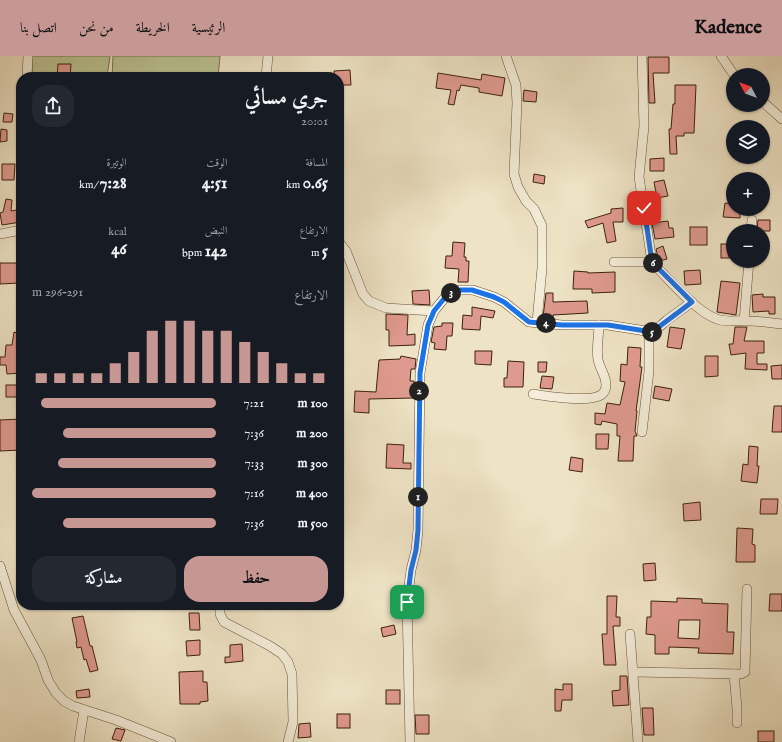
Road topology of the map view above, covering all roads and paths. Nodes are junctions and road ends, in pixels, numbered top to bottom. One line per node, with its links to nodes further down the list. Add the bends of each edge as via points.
1 (28, 56): 7 (street)
2 (268, 56): 8 (street)
3 (506, 56): 22 (street, via 516,84 517,97 514,174 518,187 534,209 542,226 542,268)
4 (642, 56): 17 (street, via 644,126 639,177)
5 (721, 56): 6 (street)
6 (729, 68)
7 (27, 72)
8 (266, 72)
9 (770, 108): 10 (street)
10 (782, 119)
11 (752, 220): 12 (street)
12 (752, 224)
13 (16, 231): 14 (street)
14 (0, 234)
15 (344, 248): 20 (street, via 363,294 369,301 386,308)
16 (614, 262): 17 (street)
17 (652, 262): 19 (street)
18 (748, 268): 21 (street)
19 (692, 302): 21 (street, via 715,319); 25 (street)
20 (434, 311): 22 (street, via 447,295 454,291 472,290 504,302 529,322); 39 (street, via 424,346 418,398 418,530 407,602)
21 (744, 321): 23 (street)
22 (537, 322): 24 (street)
23 (782, 324)
24 (599, 325): 25 (street); 26 (street, via 598,359 606,384 602,395 593,398 574,398)
25 (652, 332): 27 (street, via 648,341 649,371)
26 (533, 394)
27 (642, 432)
28 (0, 566): 34 (street, via 14,610 41,660 48,680 64,701)
29 (747, 589): 33 (street, via 746,669 741,674)
30 (220, 610): 38 (street, via 224,622 282,654 288,662 292,674 293,722)
31 (630, 634): 32 (street)
32 (634, 672): 33 (street); 40 (street)
33 (734, 674): 35 (street)
34 (84, 710): 36 (street); 37 (street)
35 (737, 723)
36 (79, 742)
37 (171, 742)
38 (288, 742)
39 (410, 742)
40 (638, 742)

